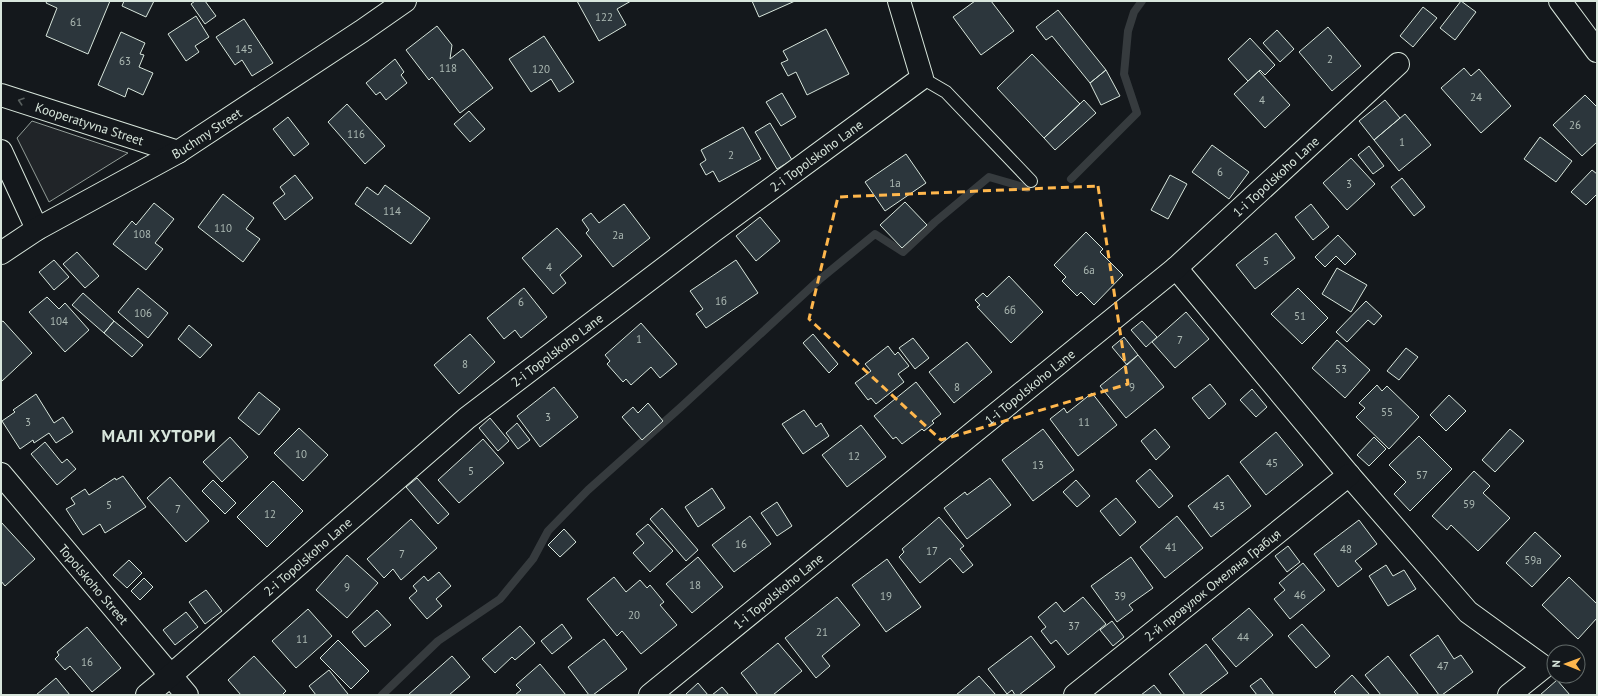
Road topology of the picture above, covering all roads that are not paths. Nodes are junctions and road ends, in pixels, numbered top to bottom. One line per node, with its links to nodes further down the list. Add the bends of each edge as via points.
1 (405, 1): 9 (street, Buchmy Street)
2 (899, 1): 6 (street)
3 (1560, 1): 4 (street)
4 (1597, 51)
5 (1398, 64): 13 (street, 1-i Topolskoho Lane)
6 (922, 78): 10 (lane, via 946,92); 16 (street, 2-i Topolskoho Lane, via 706,237 468,418)
7 (1, 95): 9 (street, Kooperatyvna Street, one-way to 7)
8 (1, 151): 11 (street)
9 (178, 152): 11 (street, Buchmy Street)
10 (1031, 180)
11 (37, 228): 12 (street, Buchmy Street)
12 (1, 253)
13 (1176, 268): 15 (street); 19 (street, 1-i Topolskoho Lane)
14 (1, 474): 16 (street, Topolskoho Street)
15 (1350, 475): 20 (street, 2-й провулок Омеляна Грабця); 21 (street, via 1468,612 1544,667)
16 (170, 676): 17 (street, 2-i Topolskoho Lane); 18 (street, Topolskoho Street)
17 (147, 695)
18 (186, 695)
19 (650, 695)
20 (1075, 695)
21 (1509, 695)

